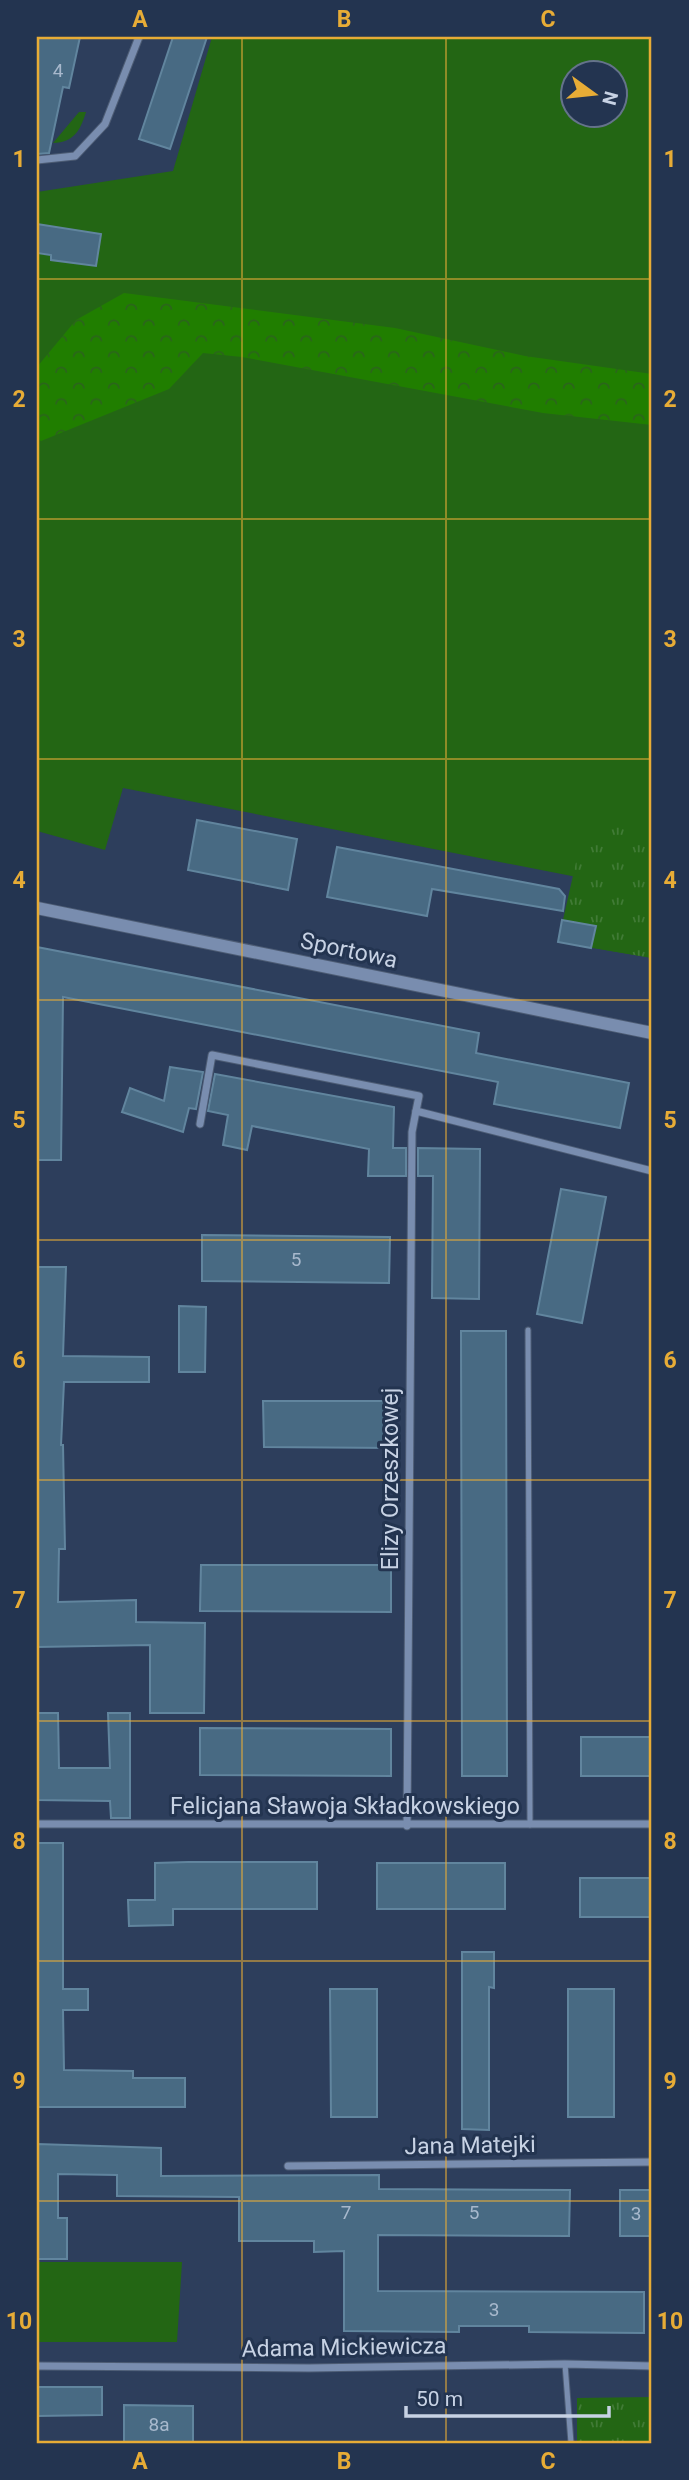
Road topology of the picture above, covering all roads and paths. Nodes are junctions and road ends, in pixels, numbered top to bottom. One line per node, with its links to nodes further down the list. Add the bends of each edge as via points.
1 (139, 37): 2 (street, via 105,124 75,156)
2 (37, 160)
3 (37, 908): 4 (street, Sportowa)
4 (652, 1033)
5 (416, 1111): 6 (street, via 419,1096 212,1055); 7 (street); 12 (street, Elizy Orzeszkowej, via 412,1132)
6 (200, 1124)
7 (652, 1171)
8 (528, 1330): 10 (lane)
9 (37, 1824): 12 (street, Felicjana Sławoja Składkowskiego)
10 (530, 1825): 11 (street, Felicjana Sławoja Składkowskiego); 12 (street, Felicjana Sławoja Składkowskiego)
11 (652, 1825)
12 (407, 1826)
13 (652, 2162): 14 (street, Jana Matejki)
14 (288, 2166)
15 (565, 2364): 16 (street, Adama Mickiewicza); 17 (street, Adama Mickiewicza); 18 (lane)
16 (652, 2366)
17 (37, 2367)
18 (571, 2443)

